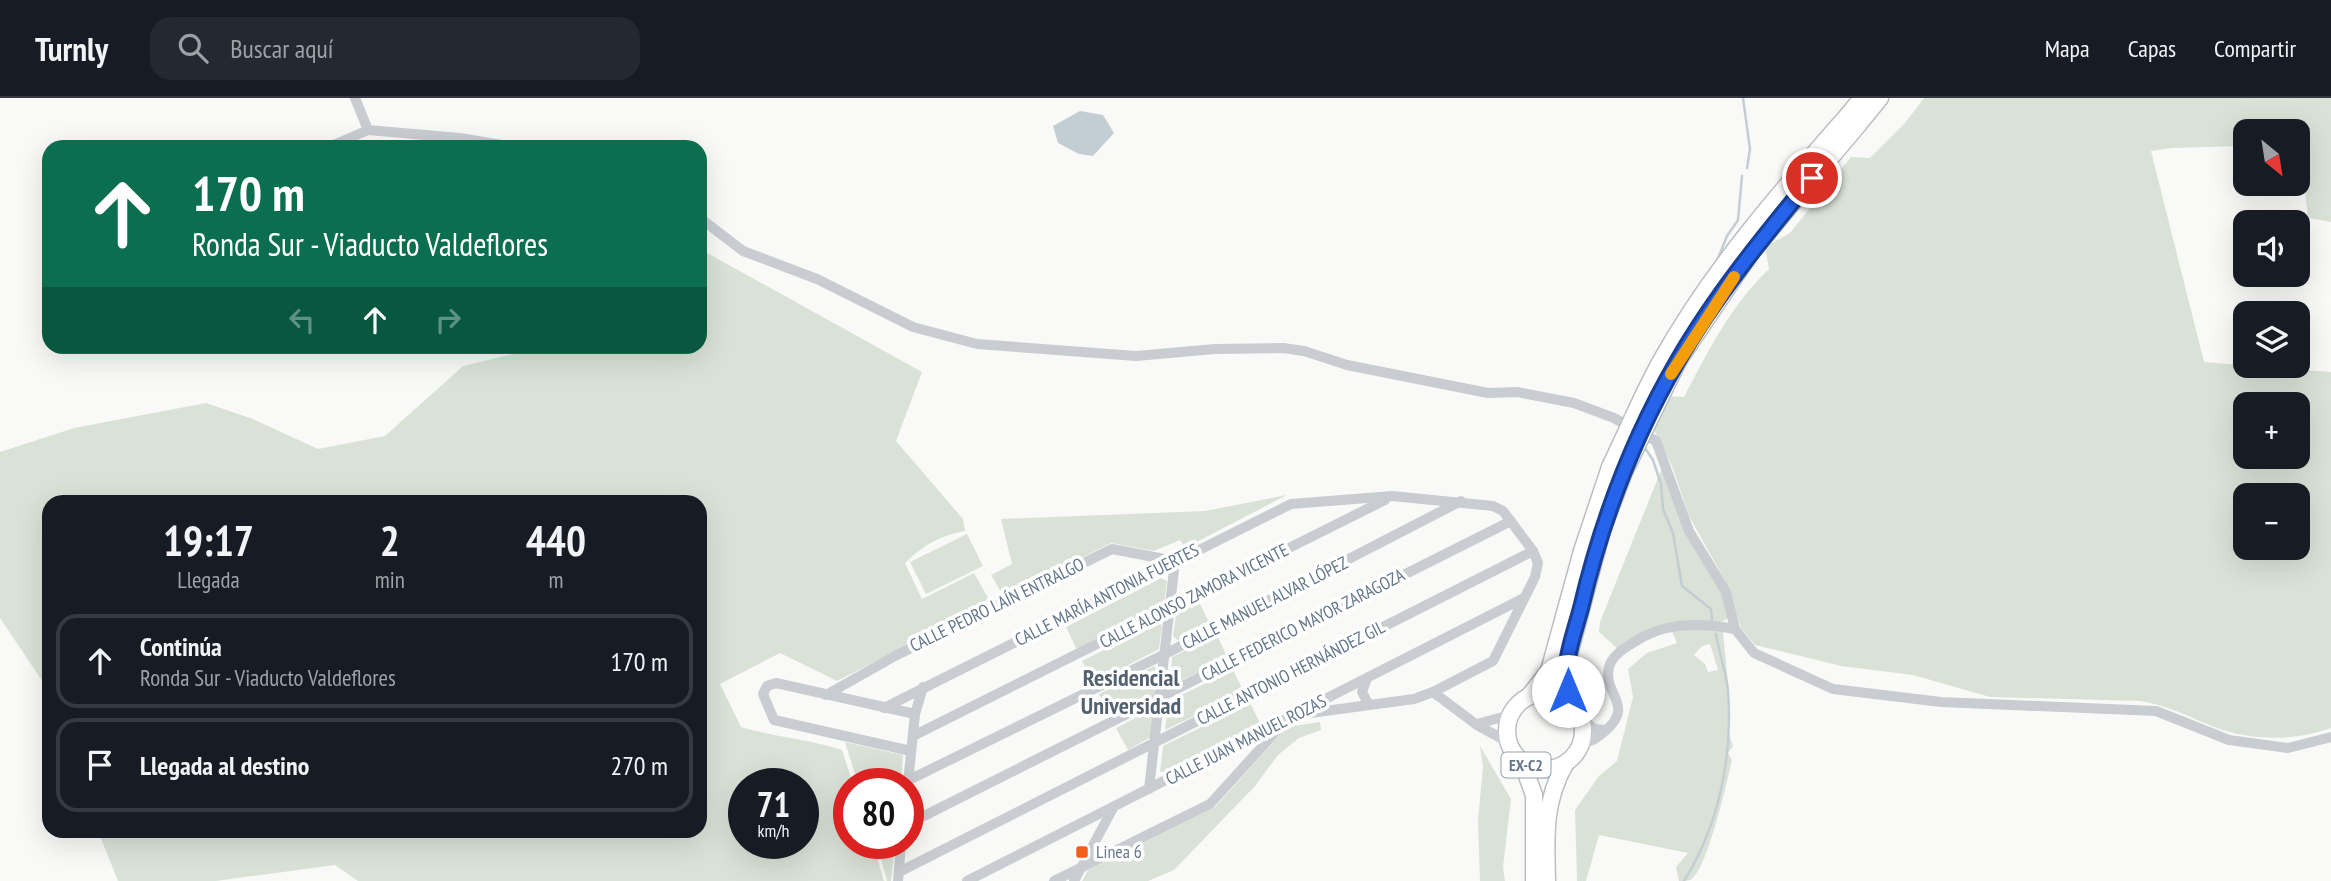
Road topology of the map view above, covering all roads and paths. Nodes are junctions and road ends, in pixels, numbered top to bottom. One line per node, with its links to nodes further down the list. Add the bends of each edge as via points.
1 (355, 98): 5 (street)
2 (1862, 98): 4 (highway)
3 (1880, 98): 4 (highway)
4 (1853, 120): 9 (highway, bridge, via 1773,200 1719,272 1662,360)
5 (368, 130): 6 (street); 7 (street)
6 (345, 140)
7 (472, 140)
8 (707, 223): 23 (street, via 743,251 817,279 913,327 977,344 1136,356 1283,348 1488,393 1517,392 1574,403 1614,418 1656,441 1689,531 1726,592)
9 (1617, 470): 30 (highway, via 1582,551 1552,663); 32 (highway, via 1568,658 1566,682)
10 (1392, 496): 11 (street); 12 (street); 15 (street, CALLE ALONSO ZAMORA VICENTE)
11 (1427, 498): 13 (street); 14 (street, via 1434,509)
12 (1341, 500): 15 (street, via 1348,509); 18 (street, CALLE MARÍA ANTONIA FUERTES, via 1291,504)
13 (1462, 501): 14 (street, CALLE MANUEL ALVAR LÓPEZ); 16 (street, via 1498,508)
14 (1432, 517): 24 (street, CALLE MANUEL ALVAR LÓPEZ)
15 (1347, 519): 20 (street, CALLE ALONSO ZAMORA VICENTE)
16 (1511, 520): 17 (street); 31 (street, CALLE FEDERICO MAYOR ZARAGOZA)
17 (1533, 551): 19 (street, via 1538,563); 46 (street, CALLE ANTONIO HERNÁNDEZ GIL)
18 (1175, 561): 20 (street); 26 (street, CALLE MARÍA ANTONIA FUERTES); 29 (street, CALLE PEDRO LAÍN ENTRALGO, via 1112,549)
19 (1524, 598): 21 (street, CALLE JUAN MANUEL ROZAS); 22 (street)
20 (1170, 608): 24 (street); 41 (street, CALLE ALONSO ZAMORA VICENTE)
21 (1500, 611): 22 (street, via 1506,612); 25 (street, CALLE JUAN MANUEL ROZAS)
22 (1512, 623): 28 (street, via 1493,660)
23 (1735, 629): 42 (street, via 1681,625 1646,634 1620,652 1609,666 1608,678 1619,706); 44 (street, via 1754,653 1833,689 1941,702 2156,711 2229,740 2288,748)
24 (1165, 654): 31 (street); 54 (street, CALLE MANUEL ALVAR LÓPEZ)
25 (1367, 678): 27 (street, CALLE JUAN MANUEL ROZAS); 33 (street, via 1362,692)
26 (923, 687): 34 (street, CALLE MARÍA ANTONIA FUERTES); 37 (street)
27 (1341, 692): 33 (street); 35 (street); 38 (street, CALLE JUAN MANUEL ROZAS)
28 (1433, 692): 33 (street); 40 (street)
29 (826, 695): 34 (street); 49 (street, via 776,683 767,686 763,694 774,720)
30 (1530, 695): 32 (highway, via 1553,693); 36 (highway)
31 (1161, 697): 46 (street); 57 (street, CALLE FEDERICO MAYOR ZARAGOZA)
32 (1573, 704): 39 (highway)
33 (1369, 705): 35 (street)
34 (884, 708): 37 (street)
35 (1339, 709): 38 (street)
36 (1510, 715): 40 (street); 47 (highway, EX-C2)
37 (915, 718): 41 (street); 43 (street)
38 (1290, 718): 45 (street, CALLE JUAN MANUEL ROZAS); 50 (street)
39 (1582, 720): 42 (street); 48 (highway)
40 (1477, 724): 47 (street)
41 (928, 730): 43 (street, CALLE ALONSO ZAMORA VICENTE)
42 (1606, 730): 48 (street)
43 (913, 736): 49 (street)
44 (2331, 737)
45 (1248, 740): 50 (street); 55 (street, CALLE JUAN MANUEL ROZAS)
46 (1155, 742): 55 (street); 61 (street, CALLE ANTONIO HERNÁNDEZ GIL)
47 (1508, 742): 51 (highway, EX-C2)
48 (1581, 744): 52 (highway, EX-C2)
49 (911, 751): 53 (street)
50 (1257, 752): 60 (street, via 1210,804)
51 (1522, 762): 52 (highway, EX-C2, via 1543,770); 65 (highway, EX-C2, via 1534,795)
52 (1565, 764): 66 (highway, EX-C2, via 1548,806)
53 (909, 768)
54 (924, 774)
55 (1149, 789): 56 (street, CALLE JUAN MANUEL ROZAS)
56 (1113, 808): 58 (street, CALLE JUAN MANUEL ROZAS); 59 (street)
57 (924, 816)
58 (1087, 820): 59 (street); 62 (street, CALLE JUAN MANUEL ROZAS)
59 (1099, 835): 60 (street)
60 (1082, 867): 63 (street); 64 (street)
61 (898, 876)
62 (967, 881)
63 (1054, 881)
64 (1074, 881)
65 (1534, 881)
66 (1547, 881)

